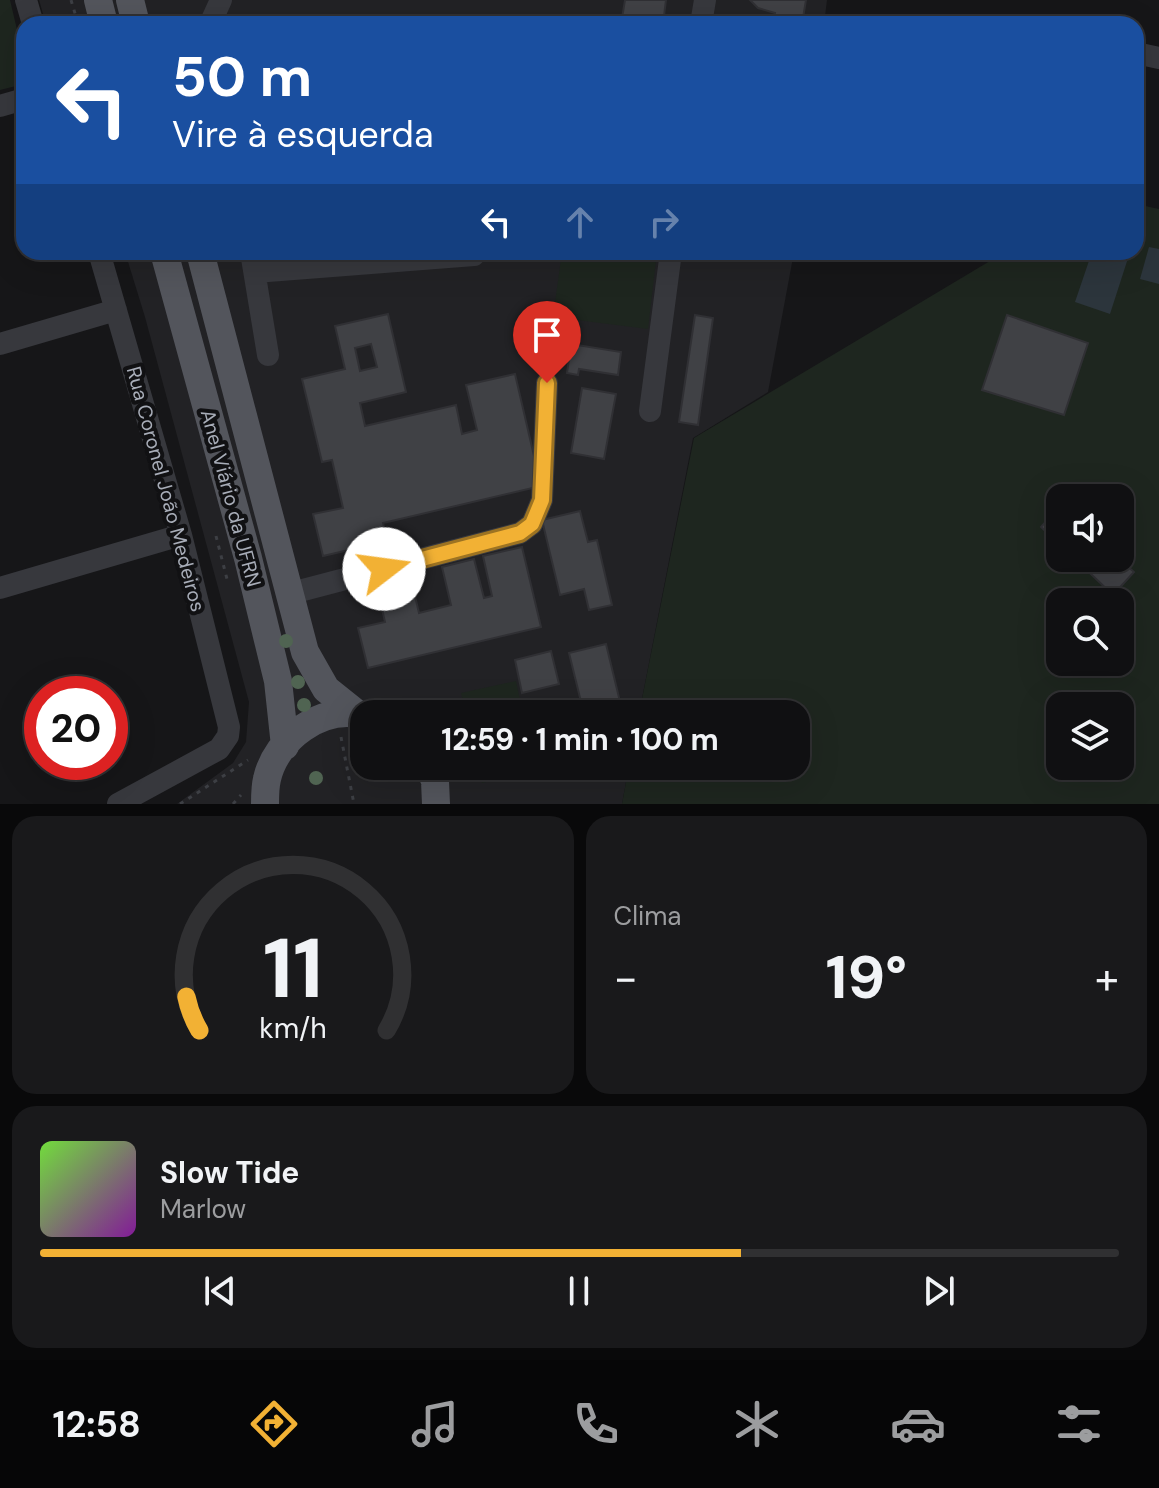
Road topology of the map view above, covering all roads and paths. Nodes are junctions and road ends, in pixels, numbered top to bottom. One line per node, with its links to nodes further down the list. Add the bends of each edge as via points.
1 (101, 260): 7 (street, Rua Coronel João Medeiros)
2 (166, 260): 19 (main road, Anel Viário da UFRN, via 278,681)
3 (202, 260): 16 (main road, Anel Viário da UFRN)
4 (316, 260): 6 (street)
5 (670, 260): 11 (street)
6 (253, 262): 9 (street)
7 (116, 310): 8 (street); 12 (street, Rua Coronel João Medeiros)
8 (0, 344)
9 (268, 355)
10 (547, 383): 16 (street, via 542,500 532,524 520,533)
11 (650, 411)
12 (181, 535): 15 (street); 23 (street, Rua Coronel João Medeiros, via 228,736 219,749)
13 (216, 536): 14 (path)
14 (227, 580)
15 (0, 588)
16 (288, 594): 17 (main road, Anel Viário da UFRN, via 315,673)
17 (350, 712)
18 (350, 714): 19 (main road, via 315,720)
19 (281, 751): 25 (main road); 26 (main road, via 267,777)
20 (249, 759): 24 (path)
21 (353, 780): 27 (path)
22 (435, 780): 28 (main road)
23 (118, 804)
24 (180, 804)
25 (242, 804)
26 (265, 804)
27 (354, 804)
28 (436, 804)

